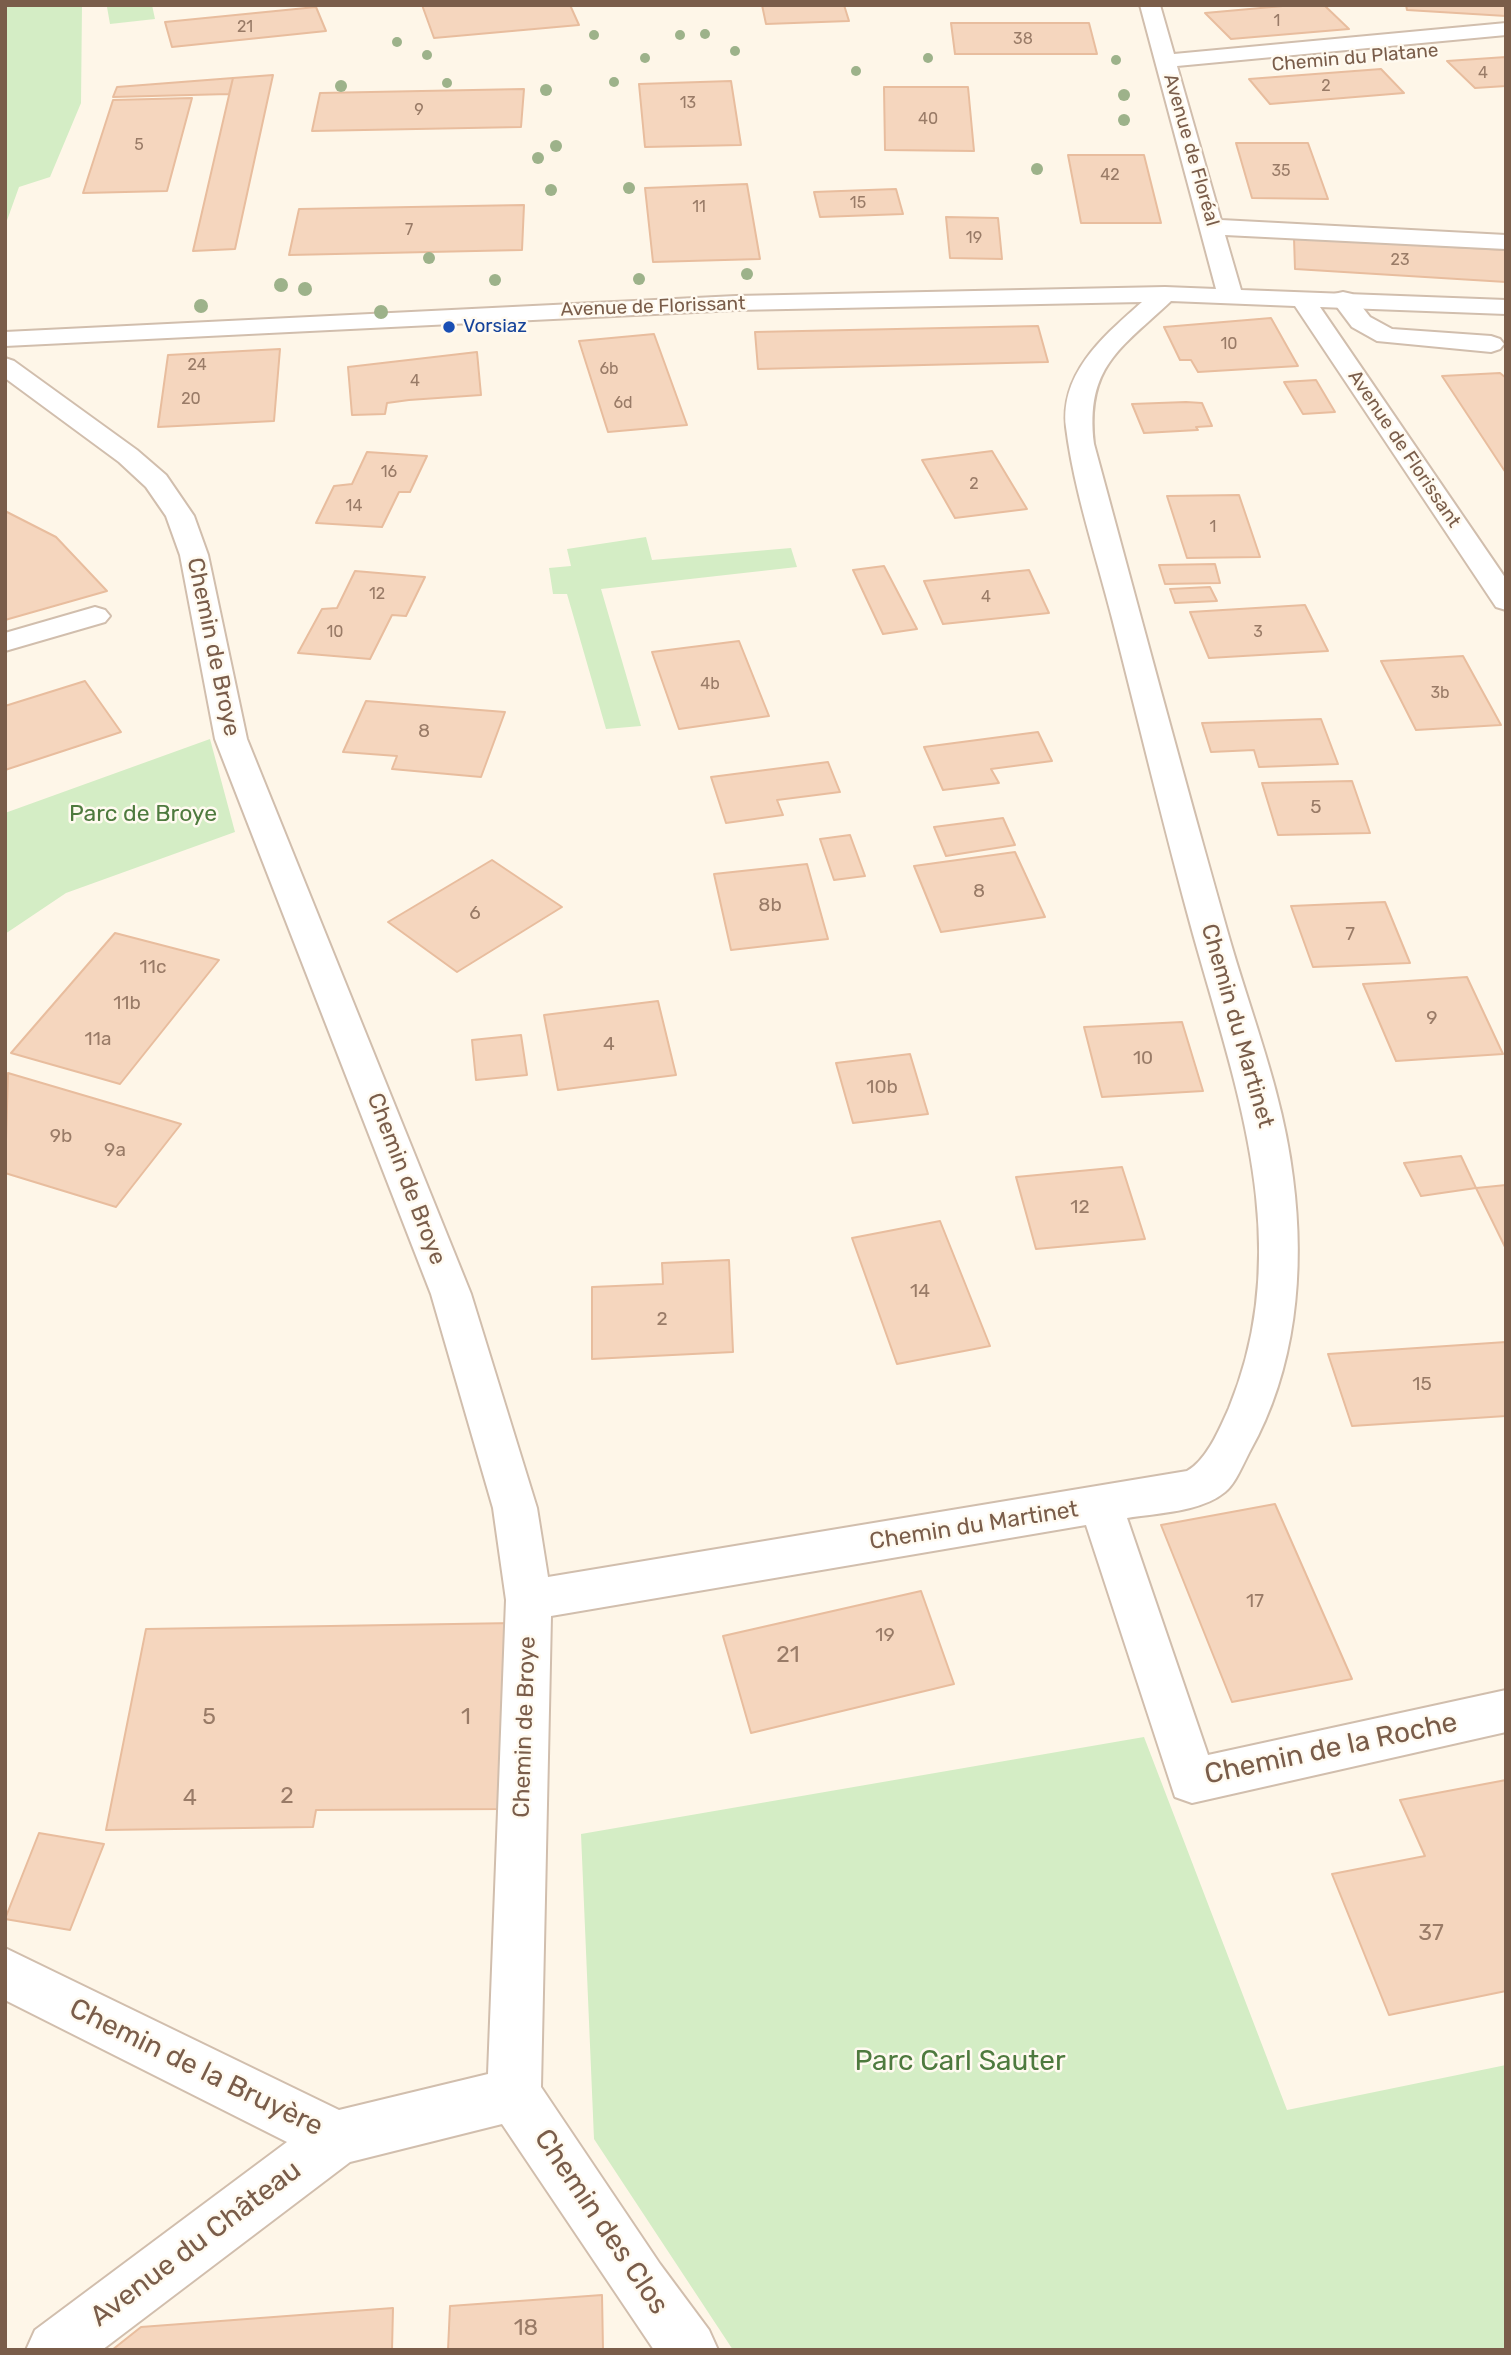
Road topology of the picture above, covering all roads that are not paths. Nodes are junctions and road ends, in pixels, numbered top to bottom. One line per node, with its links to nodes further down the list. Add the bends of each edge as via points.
1 (1150, 5): 5 (street, Avenue de Floréal)
2 (1506, 29): 4 (street, Chemin du Platane)
3 (1506, 46): 4 (street, Chemin du Platane, via 1230,69)
4 (1207, 58): 5 (street, Chemin du Platane)
5 (1166, 61): 6 (street, Avenue de Floréal)
6 (1213, 227): 7 (street); 9 (street, Avenue de Floréal)
7 (1506, 242)
8 (1166, 293): 9 (street, Avenue de Florissant); 13 (street, Avenue de Florissant, via 723,303); 19 (street, Chemin du Martinet, via 1102,354 1084,381 1077,409 1081,443 1224,982 1264,1108 1275,1180 1278,1248 1275,1301 1261,1375 1235,1441 1210,1479 1184,1492)
9 (1230, 294): 10 (street, Avenue de Florissant)
10 (1301, 297): 11 (street, Avenue de Florissant); 16 (street, Avenue de Florissant)
11 (1343, 299): 12 (street, Avenue de Florissant); 14 (street, via 1361,322 1386,336)
12 (1506, 307)
13 (5, 340)
14 (1491, 344)
15 (5, 366): 20 (street, Chemin de Broye, via 128,456 156,481 180,516 194,555 231,738 451,1294 515,1507)
16 (1506, 601)
17 (94, 616): 18 (street)
18 (5, 642)
19 (1101, 1505): 20 (street, Chemin du Martinet); 21 (street, Chemin de la Roche, via 1192,1781)
20 (529, 1600): 23 (street, Chemin de Broye)
21 (1506, 1711)
22 (5, 1973): 24 (street, Chemin de la Bruyère)
23 (514, 2094): 24 (street, Chemin de la Bruyère); 26 (street, Chemin des Clos)
24 (337, 2138): 25 (street, Avenue du Château)
25 (55, 2350)
26 (689, 2350)

